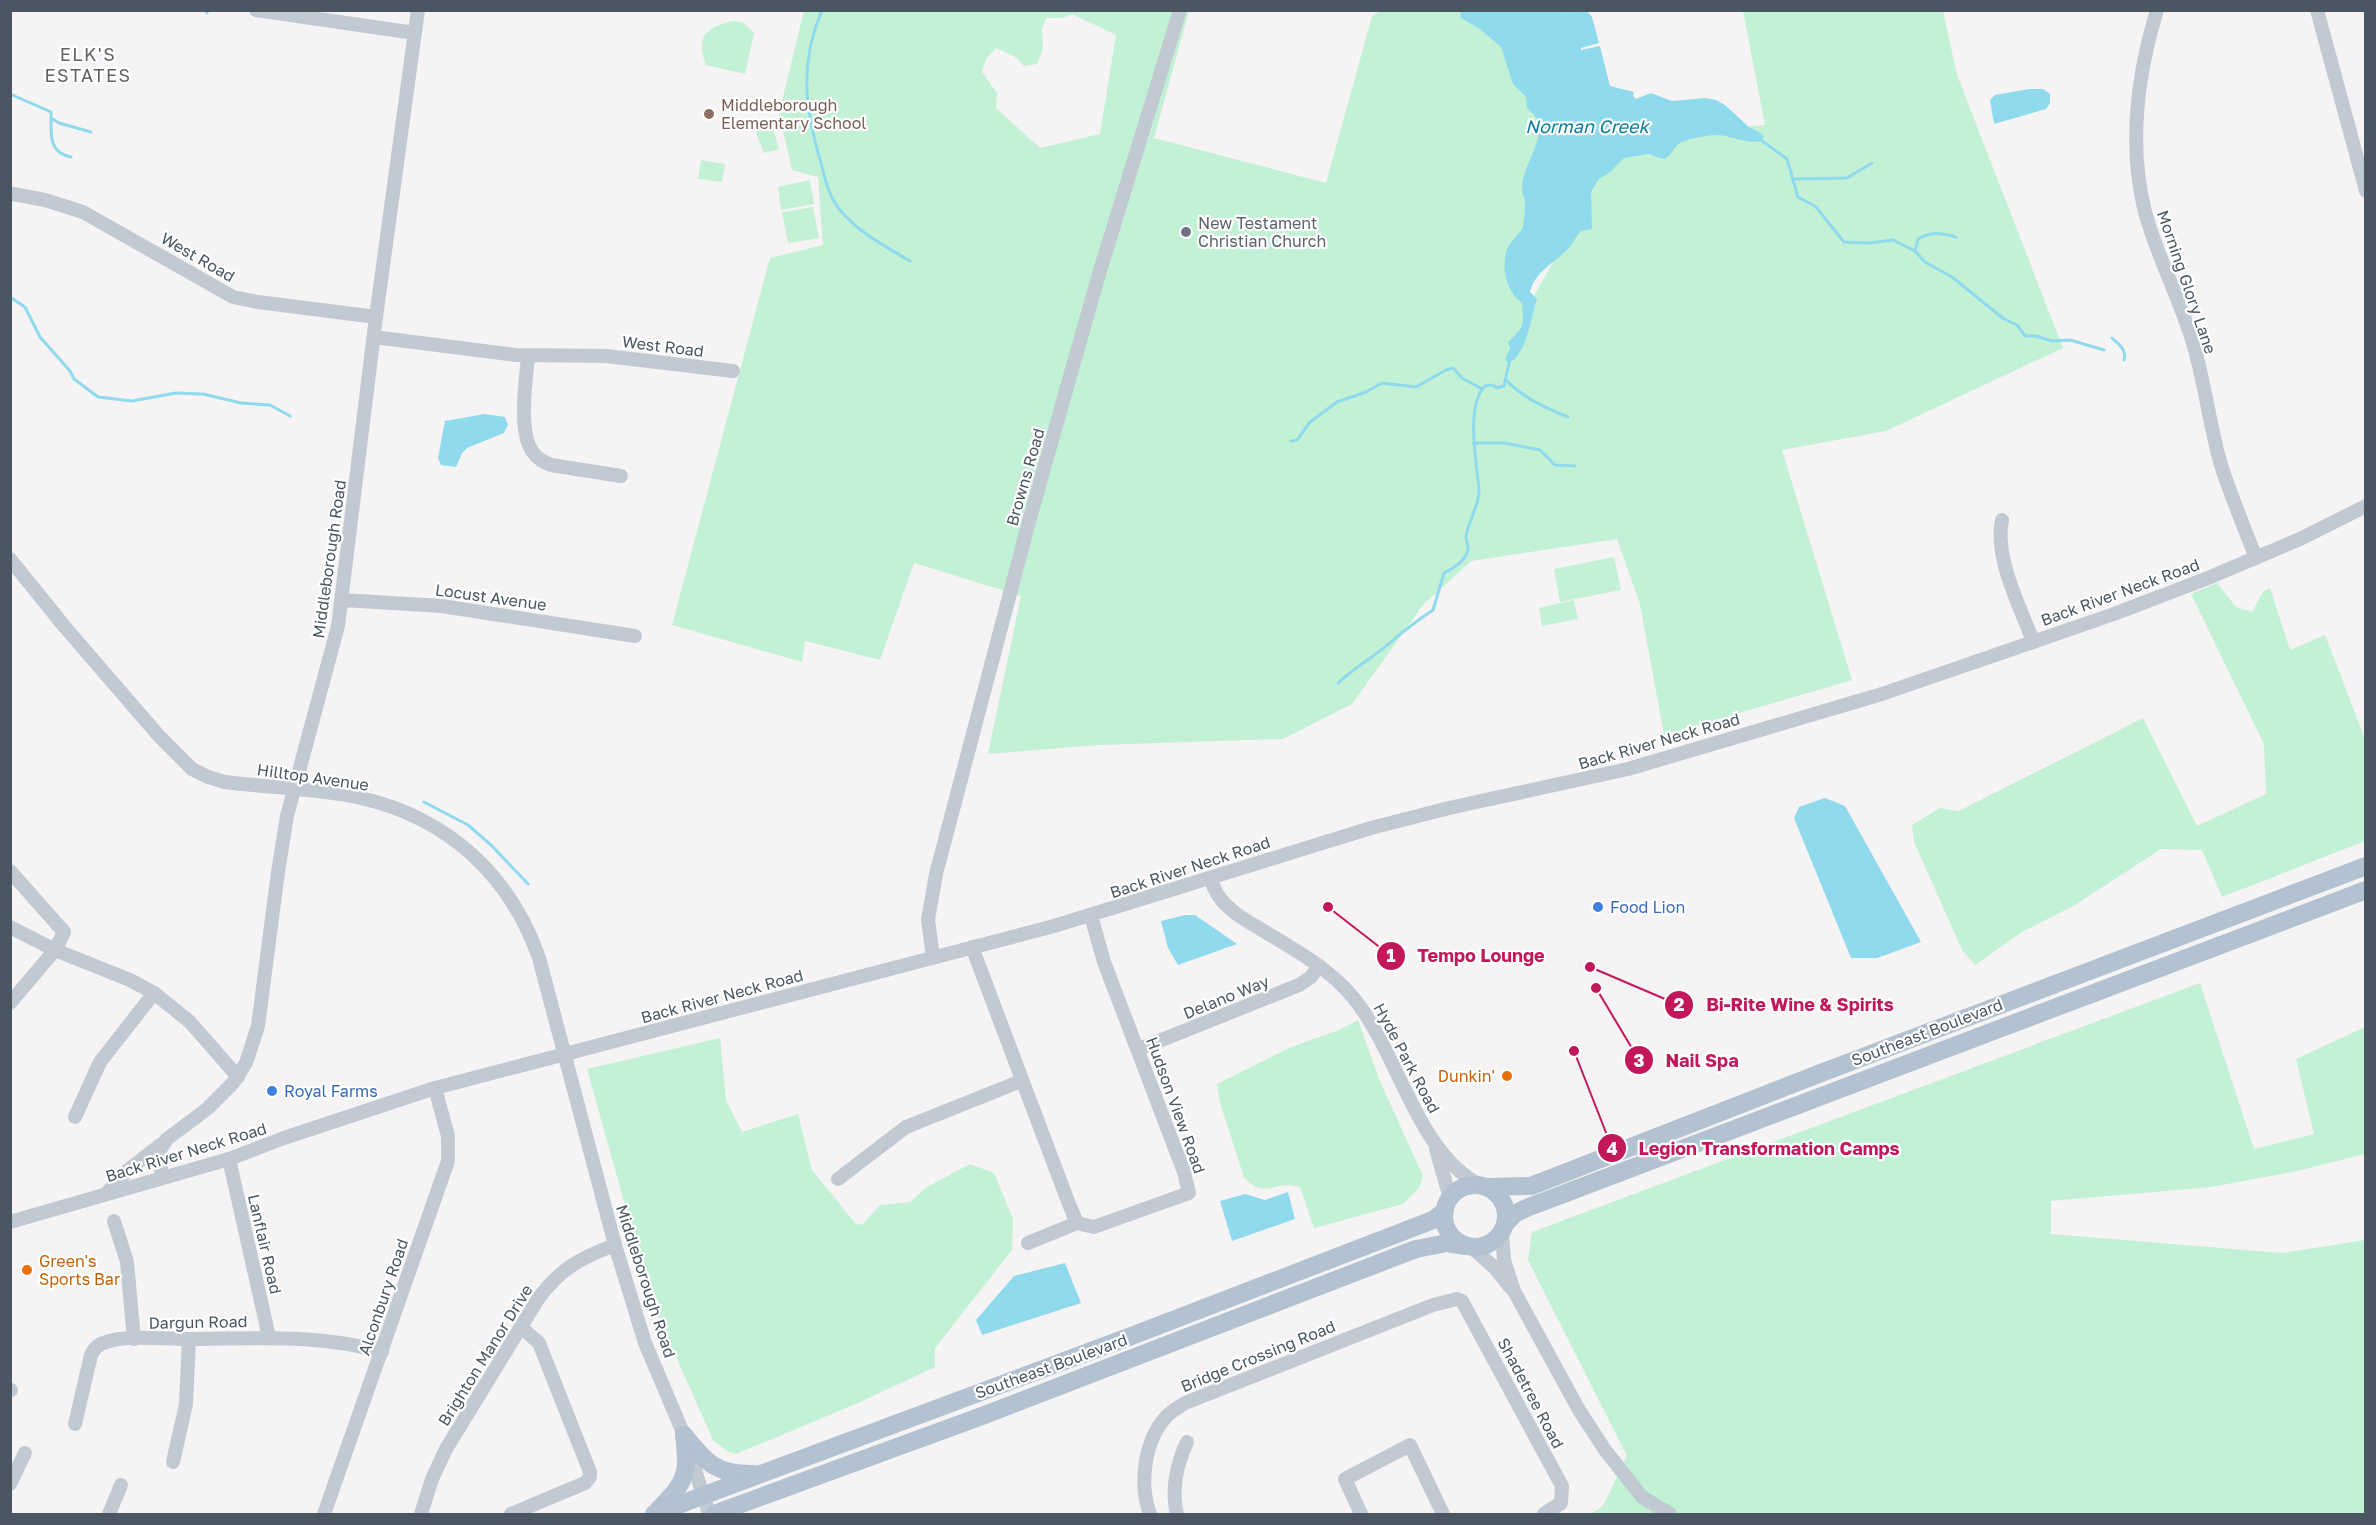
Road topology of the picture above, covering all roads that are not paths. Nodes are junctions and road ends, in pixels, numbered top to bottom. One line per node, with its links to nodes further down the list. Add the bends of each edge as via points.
1 (256, 10): 6 (street)
2 (418, 10): 6 (street, Middleborough Road)
3 (1180, 10): 30 (street, Browns Road, via 1028,525 936,874 928,920)
4 (2157, 10): 16 (street, Morning Glory Lane, via 2138,92 2139,181 2154,239 2193,341 2221,465)
5 (2317, 10): 7 (street)
6 (415, 33): 9 (street, Middleborough Road)
7 (2364, 184)
8 (13, 194): 9 (street, West Road, via 83,212 233,297)
9 (376, 317): 10 (street, Middleborough Road)
10 (374, 337): 11 (street, West Road); 18 (street, Middleborough Road)
11 (528, 356): 12 (street, West Road, via 606,356); 13 (street, via 526,433 532,452 551,465)
12 (733, 371)
13 (621, 476)
14 (2366, 506): 16 (street, Back River Neck Road)
15 (2002, 520): 20 (street, via 2001,550)
16 (2256, 558): 20 (street, Back River Neck Road, via 2125,610)
17 (10, 559): 21 (street, Hilltop Avenue, via 122,696 192,769 225,782)
18 (342, 600): 19 (street, Locust Avenue, via 442,606); 21 (street, Middleborough Road, via 333,650)
19 (635, 636)
20 (2033, 641): 24 (street, Back River Neck Road, via 1882,694 1628,769 1400,820)
21 (293, 790): 35 (street, Hilltop Avenue, via 360,798 389,807 437,828 482,863 511,898 532,938); 36 (street, Middleborough Road, via 260,1016)
22 (2366, 866): 45 (main road, Southeast Boulevard, via 1531,1186)
23 (10, 871): 29 (street, via 64,932)
24 (1210, 878): 26 (street, Back River Neck Road); 31 (street, Hyde Park Road, via 1215,892 1228,907)
25 (2366, 890): 51 (main road, Southeast Boulevard, via 1529,1207 1516,1213)
26 (1091, 916): 28 (street, Back River Neck Road); 34 (street, Hudson View Road, via 1104,962)
27 (10, 927): 29 (street)
28 (972, 947): 30 (street, Back River Neck Road); 37 (street)
29 (55, 950): 32 (street); 33 (street)
30 (933, 957): 35 (street, Back River Neck Road)
31 (1319, 966): 34 (street, Delano Way, via 1299,985); 41 (street, Hyde Park Road, via 1360,1006)
32 (154, 993): 36 (street, via 190,1022); 39 (street, via 100,1062)
33 (10, 1004)
34 (1139, 1049): 50 (street, Hudson View Road, via 1189,1193 1094,1227)
35 (564, 1053): 38 (street, Back River Neck Road); 53 (street, Middleborough Road)
36 (238, 1077): 40 (street, Middleborough Road, via 219,1098)
37 (1022, 1081): 44 (street, via 906,1127); 50 (street)
38 (435, 1088): 42 (street, Back River Neck Road); 61 (street, Alconbury Road, via 448,1136 448,1161)
39 (75, 1116)
40 (166, 1139): 43 (street, via 158,1160); 46 (street, Middleborough Road)
41 (1435, 1144): 45 (street, Hyde Park Road, via 1464,1177); 47 (street, Hyde Park Road)
42 (229, 1159): 43 (street, Back River Neck Road); 58 (street, Lanflair Road)
43 (162, 1177): 46 (street, Back River Neck Road)
44 (838, 1179)
45 (1483, 1186): 47 (main road, via 1461,1188); 51 (main road, via 1499,1195 1506,1214)
46 (106, 1194): 49 (street, Back River Neck Road)
47 (1447, 1204): 54 (main road, via 1445,1224 1451,1236); 67 (main road, Southeast Boulevard, via 1433,1220)
48 (114, 1221): 59 (street, via 127,1262)
49 (10, 1222)
50 (1077, 1223): 52 (street, Hudson View Road)
51 (1504, 1228): 54 (main road, via 1493,1242); 55 (street, via 1504,1260)
52 (1028, 1243)
53 (615, 1245): 57 (street, Brighton Manor Drive, via 588,1255 554,1278); 63 (street, Middleborough Road, via 645,1343)
54 (1469, 1247): 55 (street, via 1494,1267); 70 (main road, Southeast Boulevard, via 1447,1243 1416,1249)
55 (1514, 1291): 72 (street, via 1579,1410)
56 (1462, 1301): 82 (street, Bridge Crossing Road, via 1448,1300 1380,1325 1174,1410 1157,1432 1146,1465 1144,1488); 85 (street, Shadetree Road, via 1562,1486 1561,1503)
57 (522, 1328): 77 (street, Brighton Manor Drive, via 446,1449); 78 (street, via 539,1343 590,1478)
58 (269, 1337): 60 (street, Dargun Road); 61 (street, Dargun Road)
59 (134, 1339): 60 (street, Dargun Road); 62 (street, Dargun Road, via 105,1342 96,1347 89,1361)
60 (189, 1339): 66 (street, via 188,1386)
61 (382, 1352): 76 (street, Alconbury Road)
62 (75, 1425)
63 (684, 1435): 67 (main road, via 715,1468 736,1475); 71 (street, Middleborough Road); 74 (main road, via 687,1462 681,1487)
64 (1187, 1442): 73 (street, via 1175,1476)
65 (25, 1453): 68 (street)
66 (173, 1462)
67 (765, 1474): 71 (main road, Southeast Boulevard)
68 (10, 1484)
69 (121, 1485): 75 (street)
70 (796, 1486): 80 (main road, Southeast Boulevard); 81 (main road)
71 (702, 1497): 74 (main road, Southeast Boulevard); 79 (street, Middleborough Road)
72 (1642, 1497): 86 (street); 87 (street)
73 (1172, 1513)
74 (654, 1514)
75 (109, 1515)
76 (324, 1515)
77 (421, 1515)
78 (511, 1515)
79 (709, 1515)
80 (714, 1515)
81 (755, 1515)
82 (1150, 1515)
83 (1361, 1515): 84 (street, via 1345,1479 1410,1445)
84 (1443, 1515)
85 (1544, 1515)
86 (1651, 1515)
87 (1670, 1515)

